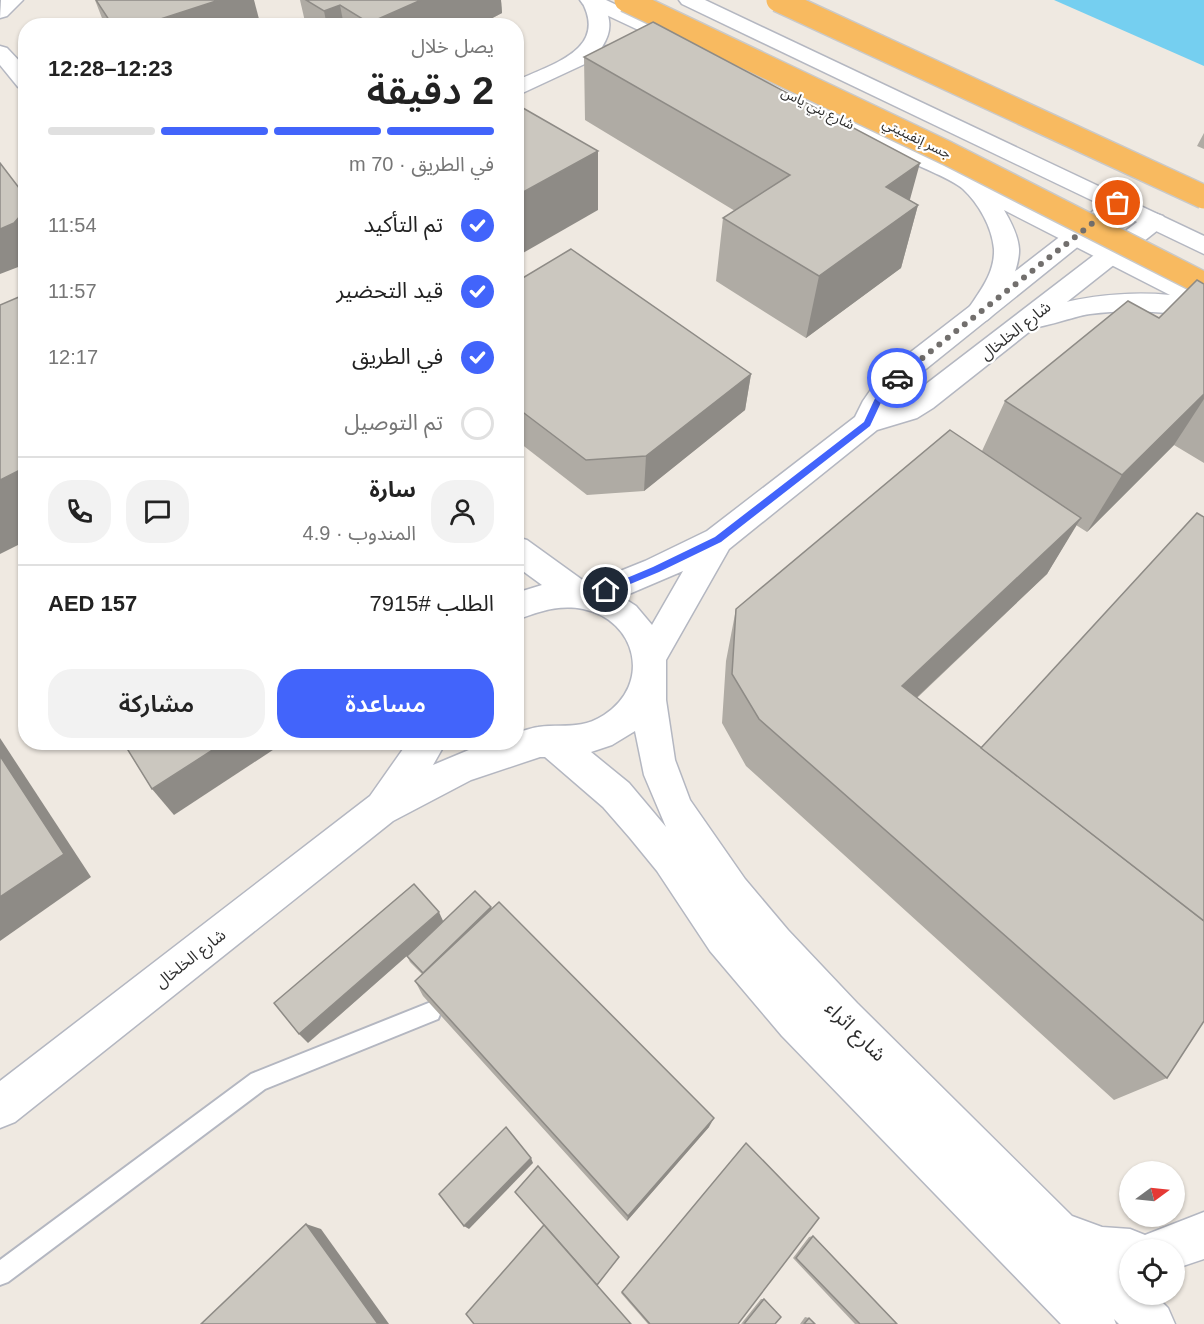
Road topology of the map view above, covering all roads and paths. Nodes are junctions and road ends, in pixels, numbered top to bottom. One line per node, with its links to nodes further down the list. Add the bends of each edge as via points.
1 (14, 0): 7 (street)
2 (590, 0): 8 (street, شارع بني ياس); 10 (street, via 598,11 600,33)
3 (626, 0): 21 (highway, جسر إنفينيتي, bridge, via 957,158)
4 (689, 0): 16 (street)
5 (778, 0): 14 (highway, bridge)
6 (789, 0): 15 (street)
7 (0, 12)
8 (699, 51): 10 (street, via 628,48); 13 (street, شارع بني ياس)
9 (0, 52): 11 (street)
10 (583, 57): 12 (street)
11 (18, 73)
12 (524, 85)
13 (968, 182): 18 (street, شارع بني ياس); 24 (street, via 998,218 1007,257 1003,277)
14 (1204, 197)
15 (1204, 202)
16 (1118, 203): 17 (street); 18 (street, شارع الخلخال)
17 (1154, 220): 19 (street); 20 (street, شارع الخلخال)
18 (1075, 237): 20 (street, شارع بني ياس); 24 (street, شارع الخلخال)
19 (1204, 246)
20 (1110, 255): 22 (street, شارع بني ياس); 25 (street, شارع الخلخال)
21 (1204, 284)
22 (1204, 302)
23 (1204, 309): 25 (street, via 1141,302 1100,303 1062,309)
24 (978, 314): 26 (street, شارع الخلخال, via 891,382)
25 (1027, 321): 26 (street, شارع الخلخال, via 923,401 907,411)
26 (867, 423): 27 (street, شارع الخلخال)
27 (718, 540): 29 (street, شارع الخلخال, via 656,570); 31 (street, شارع الخلخال)
28 (524, 555): 29 (street)
29 (584, 596): 30 (street, via 553,595); 31 (street, شارع اثراء, via 611,606 630,620 644,638)
30 (524, 603)
31 (649, 672): 32 (street, شارع الخلخال, via 639,705 624,722 603,735 579,742); 38 (street, شارع اثراء, via 651,733 658,763 674,804 730,892 814,988)
32 (536, 739): 43 (street, شارع اثراء, via 585,768 616,795 670,859 724,938 796,1022)
33 (423, 750): 35 (street, شارع الخلخال)
34 (508, 750): 35 (street, شارع الخلخال, via 459,769)
35 (380, 809): 37 (street, شارع الخلخال)
36 (431, 1012): 42 (lane, via 258,1082)
37 (0, 1107)
38 (1055, 1232): 41 (street, via 1102,1249); 46 (street, شارع اثراء)
39 (1204, 1234): 40 (street)
40 (1185, 1244)
41 (1119, 1250)
42 (0, 1274)
43 (1053, 1282): 44 (lane); 45 (street, شارع اثراء)
44 (1077, 1324)
45 (1094, 1324)
46 (1152, 1324)

